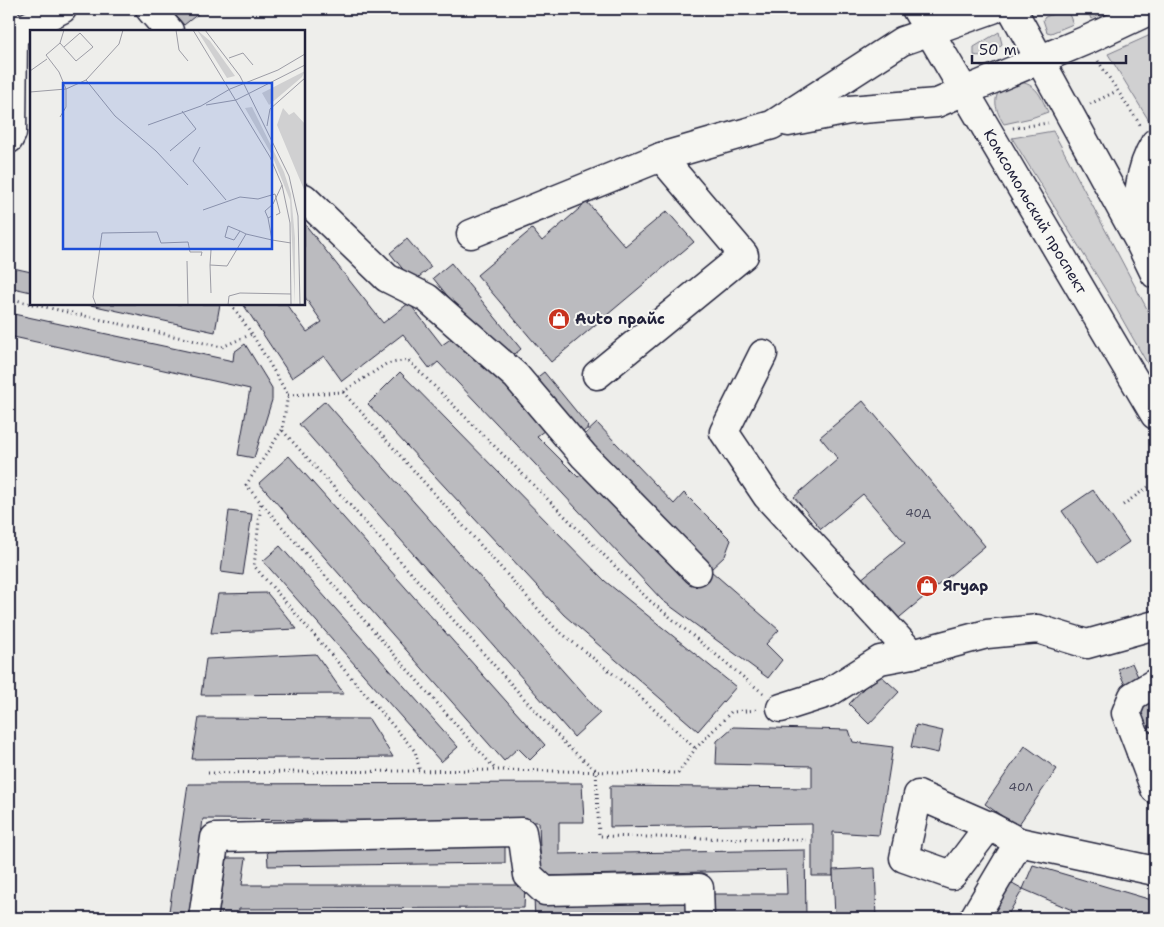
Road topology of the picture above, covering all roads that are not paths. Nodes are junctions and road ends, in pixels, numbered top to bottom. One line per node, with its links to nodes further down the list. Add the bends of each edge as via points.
1 (62, 9): 7 (main road)
2 (150, 9): 8 (main road)
3 (916, 9): 9 (main road, Комсомольский проспект)
4 (993, 9): 9 (main road)
5 (1012, 9): 10 (main road)
6 (1153, 9): 10 (main road)
7 (10, 30): 14 (main road, via 12,133)
8 (168, 30)
9 (931, 31): 11 (main road, Комсомольский проспект); 12 (main road, via 902,41)
10 (1039, 60): 11 (main road); 18 (main road)
11 (965, 91): 12 (main road, via 937,103 849,110); 22 (main road, Комсомольский проспект)
12 (772, 125): 15 (main road)
13 (1149, 136): 18 (main road, via 1139,189)
14 (9, 140)
15 (661, 157): 17 (main road); 21 (main road, via 744,255)
16 (305, 199): 23 (main road, via 387,278 427,298 516,376 584,456)
17 (471, 234)
18 (1138, 238): 19 (main road)
19 (1155, 274)
20 (763, 354): 25 (main road, via 724,432 767,496)
21 (597, 376)
22 (1155, 415)
23 (697, 570)
24 (1155, 626): 25 (main road, via 1087,644 1038,629 987,634)
25 (912, 654): 27 (main road, via 880,660 828,693)
26 (1155, 683): 28 (main road, via 1133,696 1126,713)
27 (780, 708)
28 (1148, 749): 29 (main road)
29 (1155, 789)
30 (989, 826): 31 (main road)
31 (1019, 842): 32 (main road); 35 (main road)
32 (1155, 871)
33 (203, 918): 34 (main road, via 214,838 522,832 528,875 544,891 698,888)
34 (700, 918)
35 (974, 918)

